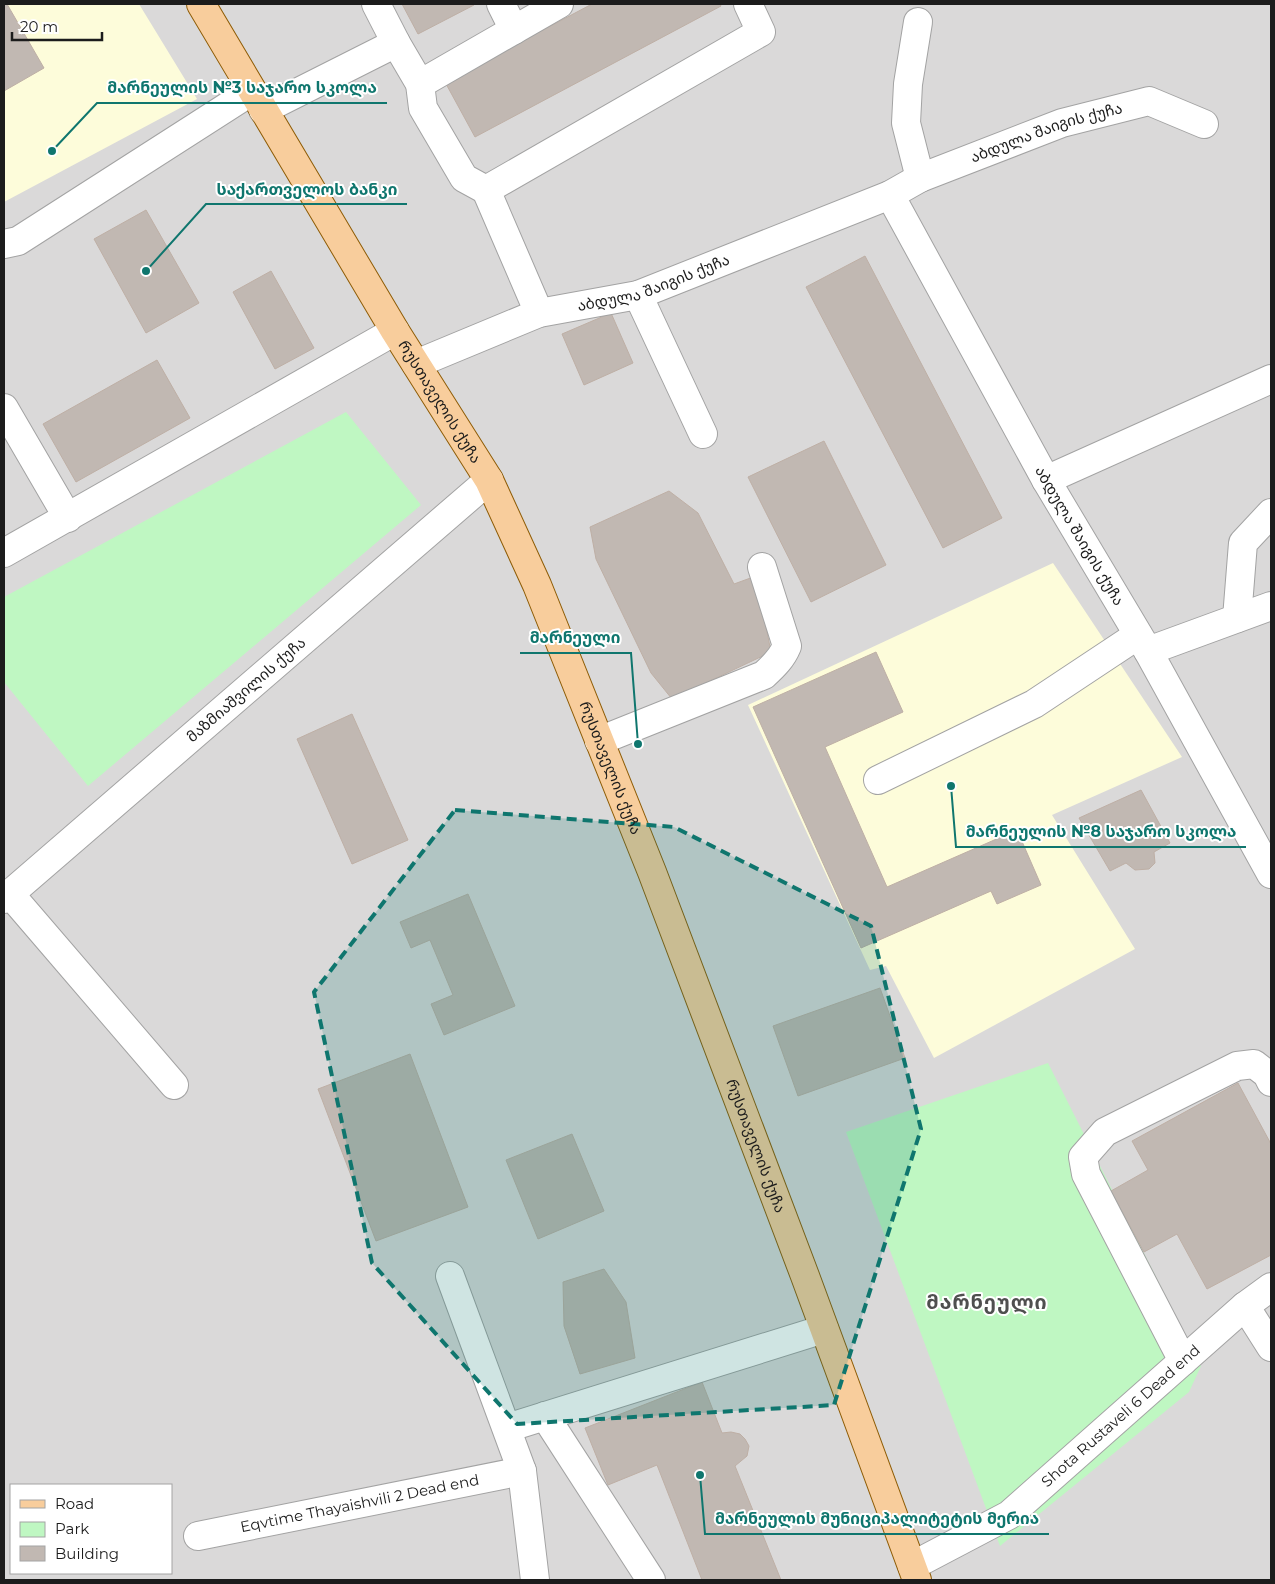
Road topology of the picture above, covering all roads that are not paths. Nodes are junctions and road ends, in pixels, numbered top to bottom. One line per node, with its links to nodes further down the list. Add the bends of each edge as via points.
1 (201, 4): 10 (main road, რუსთაველის ქუჩა)
2 (376, 4): 8 (street)
3 (501, 4): 7 (street)
4 (559, 4): 7 (street)
5 (748, 4): 13 (street, via 761,32)
6 (918, 22): 12 (street, via 908,84 906,123)
7 (514, 30): 9 (street)
8 (396, 43): 9 (street); 10 (street)
9 (420, 84): 13 (street, via 423,108 464,178)
10 (258, 101): 15 (street, via 18,241); 18 (main road, რუსთაველის ქუჩა)
11 (1204, 124): 12 (street, აბდულა შაიგის ქუჩა, via 1149,101 1062,123)
12 (920, 178): 14 (street, აბდულა შაიგის ქუჩა)
13 (486, 190): 17 (street)
14 (890, 195): 16 (street, აბდულა შაიგის ქუჩა); 24 (street, აბდულა შაიგის ქუჩა)
15 (4, 244)
16 (638, 295): 17 (street, აბდულა შაიგის ქუჩა); 22 (street)
17 (540, 313): 19 (street, აბდულა შაიგის ქუჩა)
18 (395, 331): 19 (main road, რუსთაველის ქუჩა); 26 (street)
19 (416, 364): 23 (main road, რუსთაველის ქუჩა)
20 (1271, 379): 24 (street)
21 (4, 408): 26 (street)
22 (704, 434)
23 (489, 480): 32 (main road, რუსთაველის ქუჩა, via 537,585); 35 (street, მაზმიაშვილის ქუჩა)
24 (1046, 480): 31 (street, აბდულა შაიგის ქუჩა)
25 (1271, 513): 30 (street, via 1243,543)
26 (68, 518): 27 (street)
27 (4, 553)
28 (762, 567): 32 (street, via 787,646 775,665 764,675)
29 (1271, 606): 30 (street)
30 (1237, 618): 31 (street)
31 (1143, 643): 33 (street, via 1034,704); 34 (street, აბდულა შაიგის ქუჩა)
32 (599, 741): 41 (main road, რუსთაველის ქუჩა)
33 (878, 780)
34 (1271, 874)
35 (7, 897): 37 (street)
36 (1271, 1082): 43 (street, via 1267,1074 1254,1064 1237,1066 1105,1132 1083,1157 1086,1174)
37 (174, 1085)
38 (450, 1276): 45 (street)
39 (1271, 1287): 40 (street, Shota Rustaveli 6 Dead end)
40 (1245, 1306): 42 (street); 43 (street, Shota Rustaveli 6 Dead end)
41 (824, 1329): 44 (street); 48 (main road, რუსთაველის ქუჩა)
42 (1271, 1347)
43 (1183, 1360): 48 (street, Shota Rustaveli 6 Dead end, via 1009,1515)
44 (545, 1416): 45 (street); 50 (street)
45 (507, 1428): 46 (street)
46 (522, 1471): 47 (street, Eqvtime Thayaishvili 2 Dead end); 49 (street)
47 (198, 1536)
48 (915, 1573)
49 (536, 1580)
50 (651, 1580)

